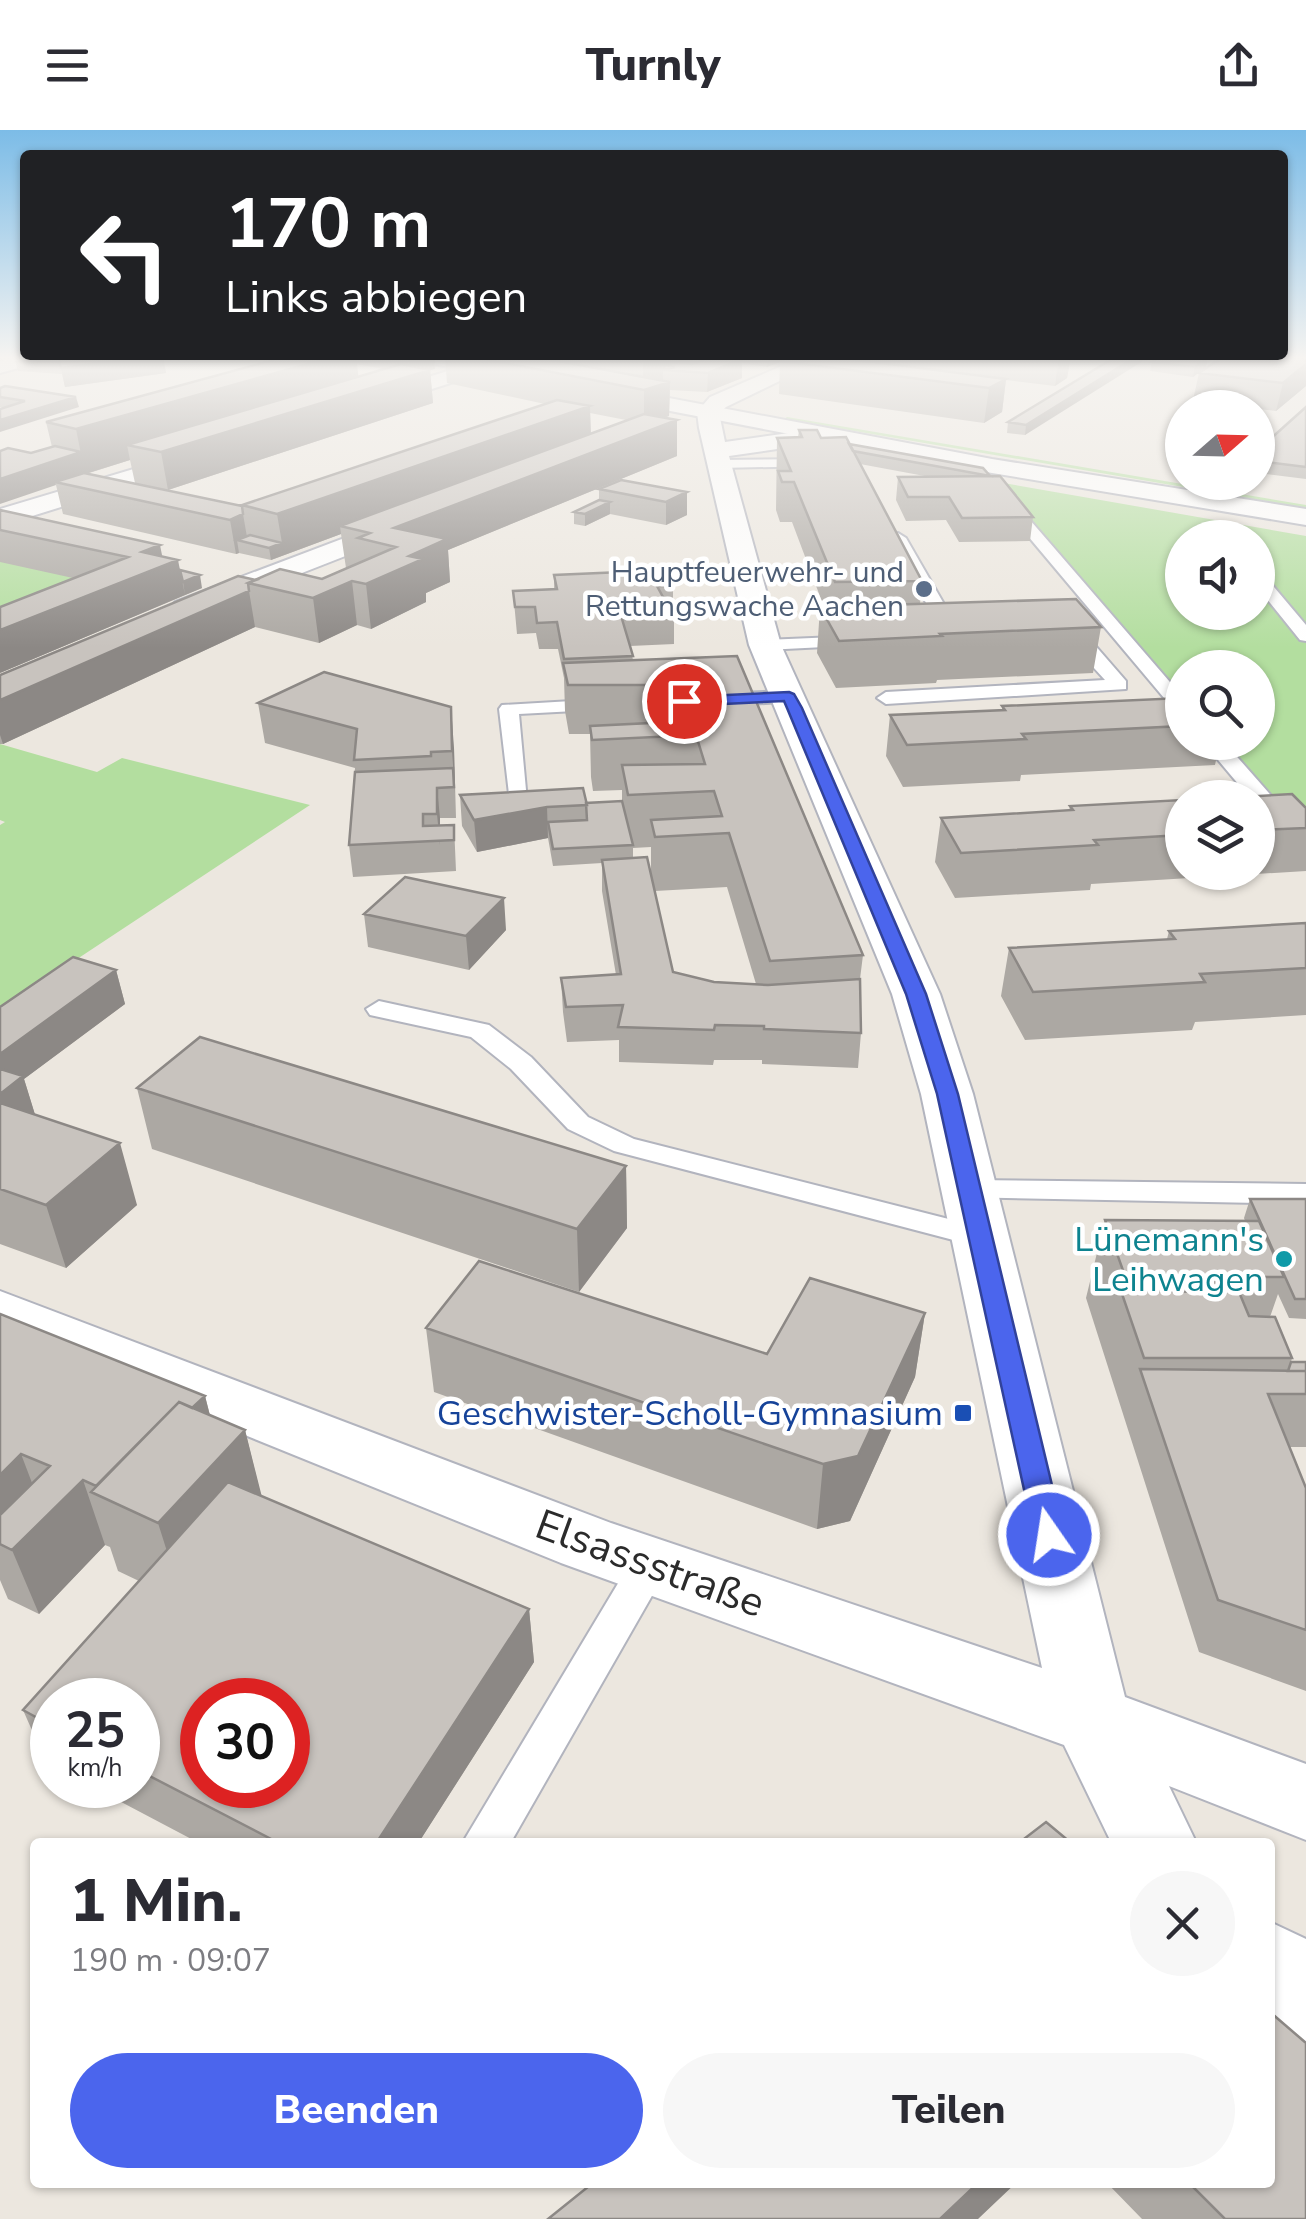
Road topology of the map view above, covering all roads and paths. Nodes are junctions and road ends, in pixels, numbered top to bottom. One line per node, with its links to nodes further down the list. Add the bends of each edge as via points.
1 (206, 453): 9 (street)
2 (718, 453): 21 (street)
3 (779, 453): 5 (lane)
4 (925, 453): 6 (street)
5 (831, 465)
6 (992, 466): 8 (street); 22 (lane, via 987,478)
7 (430, 514): 14 (street)
8 (1306, 517)
9 (0, 518)
10 (889, 522): 19 (lane)
11 (0, 532): 12 (street)
12 (38, 540)
13 (206, 575): 14 (street)
14 (244, 583): 16 (street)
15 (1275, 599): 18 (lane)
16 (156, 621)
17 (1057, 633): 24 (lane, via 1074,632 1119,685)
18 (1306, 636)
19 (954, 637)
20 (883, 640): 21 (lane)
21 (765, 645): 23 (street)
22 (1165, 687)
23 (789, 697): 25 (lane); 32 (street, via 916,994)
24 (886, 698)
25 (696, 701)
26 (621, 704): 28 (lane, via 509,709)
27 (1229, 760): 29 (lane)
28 (516, 790)
29 (1306, 849)
30 (379, 1009): 32 (lane, via 480,1031 578,1123 624,1145)
31 (1306, 1194): 32 (lane)
32 (975, 1213): 35 (street)
33 (0, 1312): 34 (street, Elsassstraße)
34 (649, 1566): 35 (street, Elsassstraße); 37 (lane)
35 (1092, 1720): 36 (street, Elsassstraße); 38 (street)
36 (1306, 1802)
37 (488, 1838)
38 (1152, 1838)
39 (1275, 1971): 40 (street)
40 (1306, 1998)

